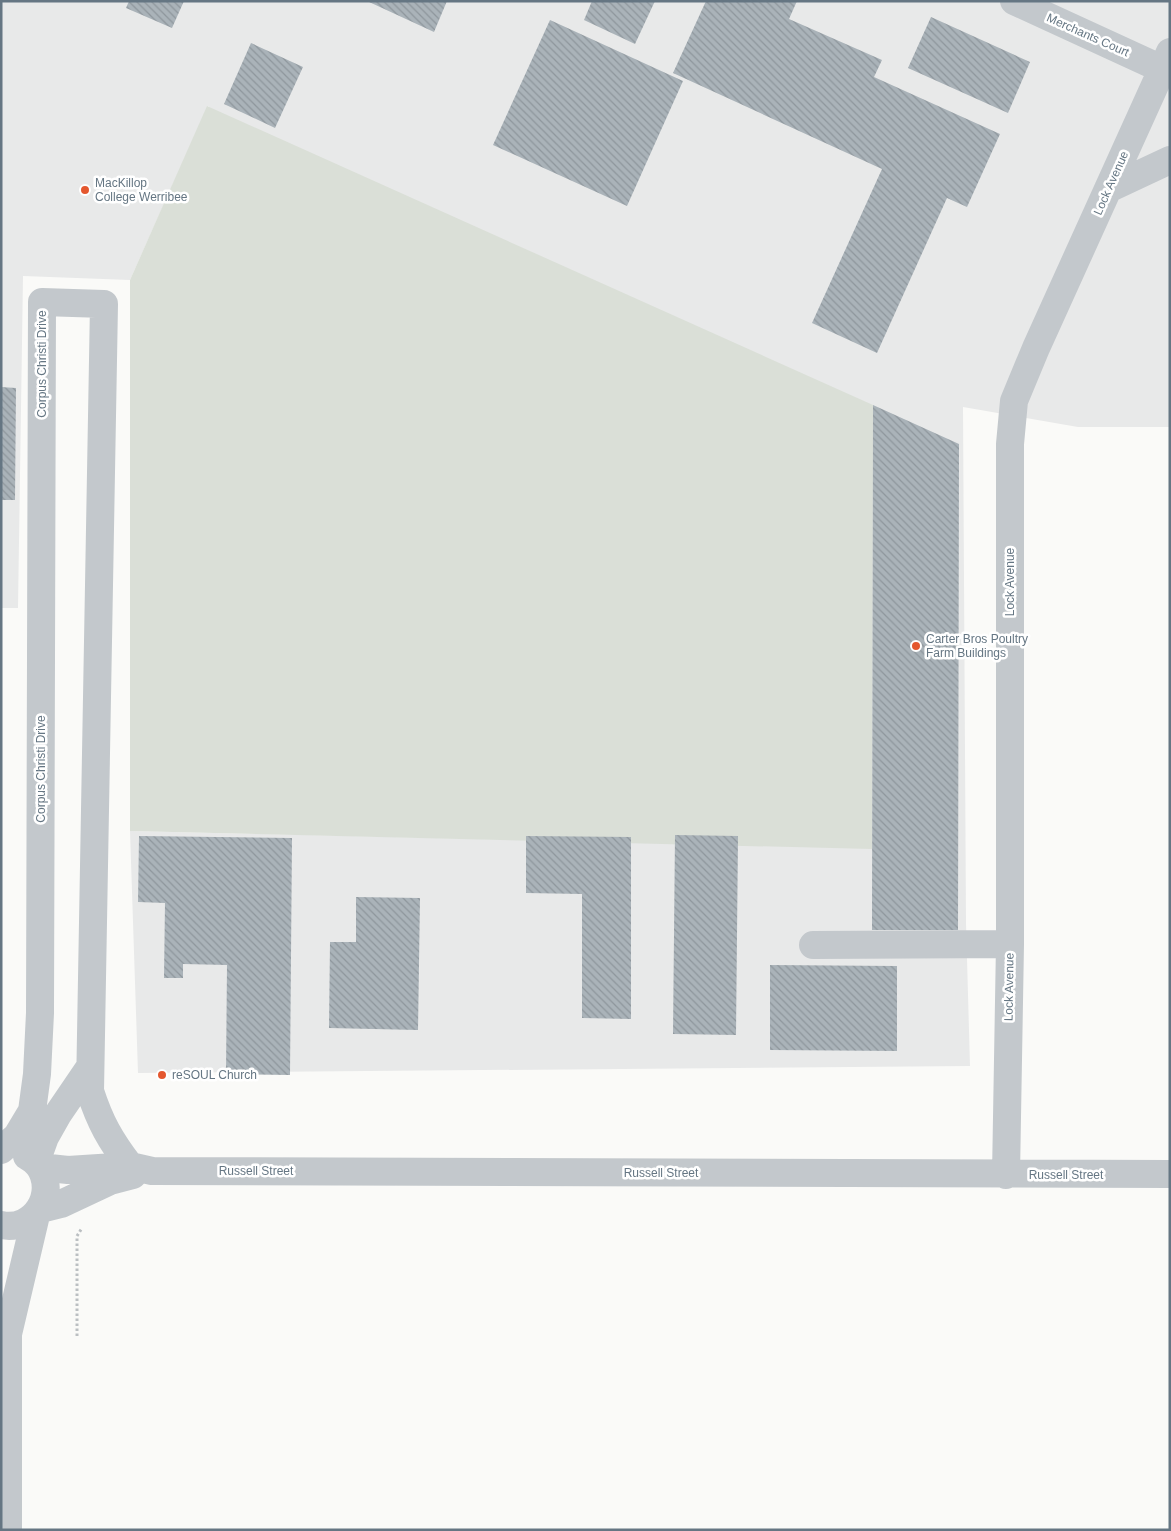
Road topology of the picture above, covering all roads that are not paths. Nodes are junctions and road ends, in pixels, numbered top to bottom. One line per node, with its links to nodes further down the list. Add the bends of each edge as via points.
1 (1014, 1): 2 (street, Merchants Court)
2 (1166, 61): 4 (street, Lock Avenue)
3 (1170, 160): 4 (street)
4 (1108, 189): 6 (street, Lock Avenue, via 1014,401 1010,444)
5 (813, 944): 6 (street)
6 (1010, 944): 12 (street, Lock Avenue)
7 (90, 1067): 8 (street, Corpus Christi Drive, via 104,304 42,302 40,1022 32,1111 16,1136); 9 (street, via 45,1137); 10 (street, Corpus Christi Drive, via 90,1090 97,1112 115,1147)
8 (1, 1151): 9 (street, Russell Street, via 25,1155)
9 (38, 1164): 10 (street, Russell Street, via 68,1170); 13 (street, via 45,1177 46,1188 45,1199)
10 (141, 1168): 12 (street, Russell Street); 13 (street, Russell Street)
11 (1170, 1174): 12 (street, Russell Street)
12 (1006, 1175)
13 (38, 1212): 14 (street, Russell Street, via 16,1226); 15 (street, via 14,1302)
14 (1, 1225)
15 (5, 1323): 16 (street)
16 (8, 1530)

